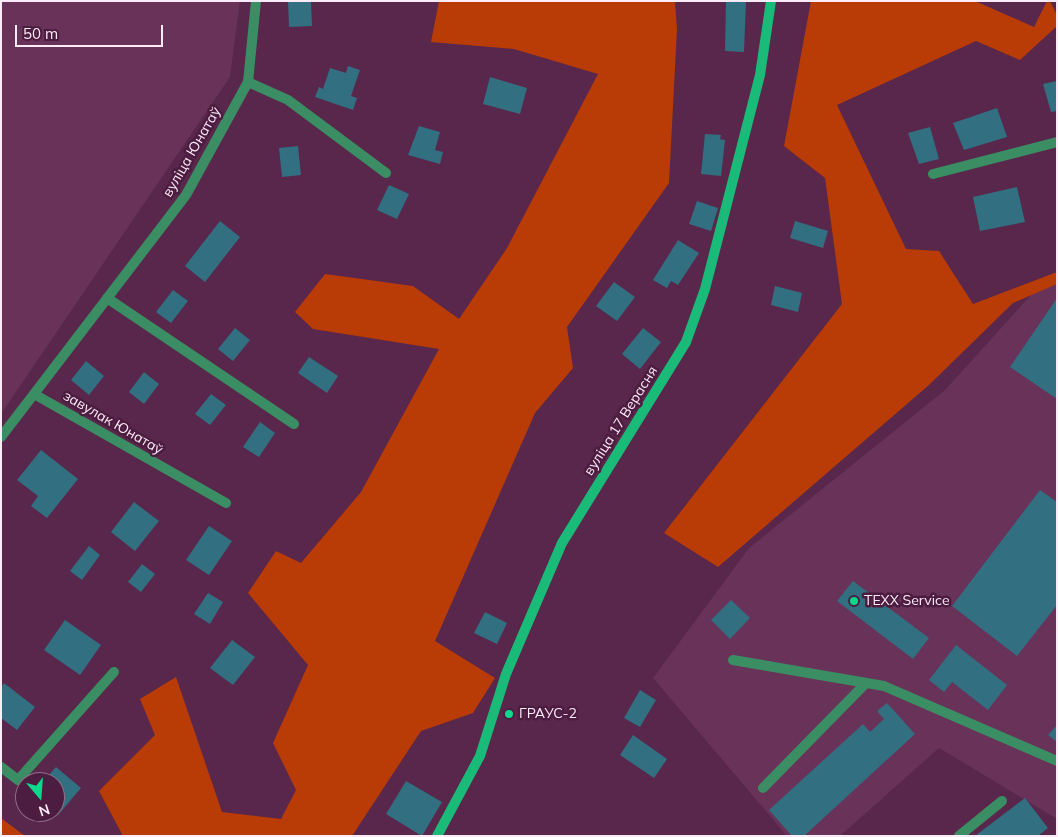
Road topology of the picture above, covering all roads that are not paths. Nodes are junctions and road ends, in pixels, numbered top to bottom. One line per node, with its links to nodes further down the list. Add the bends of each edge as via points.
1 (256, 1): 3 (street, вуліца Юнатаў)
2 (772, 1): 19 (street, вуліца 17 Верасня, via 760,75 705,289 686,342 562,543 506,674 480,756)
3 (248, 82): 5 (street, via 288,100); 7 (street, вуліца Юнатаў, via 186,195)
4 (1057, 142): 6 (street)
5 (386, 173)
6 (933, 174)
7 (107, 298): 8 (street, вуліца Юнатаў); 9 (street)
8 (34, 394): 10 (street); 11 (street, завулак Юнатаў)
9 (294, 424)
10 (1, 437)
11 (226, 504)
12 (733, 660): 14 (street)
13 (114, 672): 16 (street, via 18,780)
14 (866, 683): 15 (street, via 884,686); 17 (street)
15 (1057, 761)
16 (1, 767)
17 (763, 788)
18 (1002, 801): 20 (street)
19 (438, 836)
20 (958, 836)

